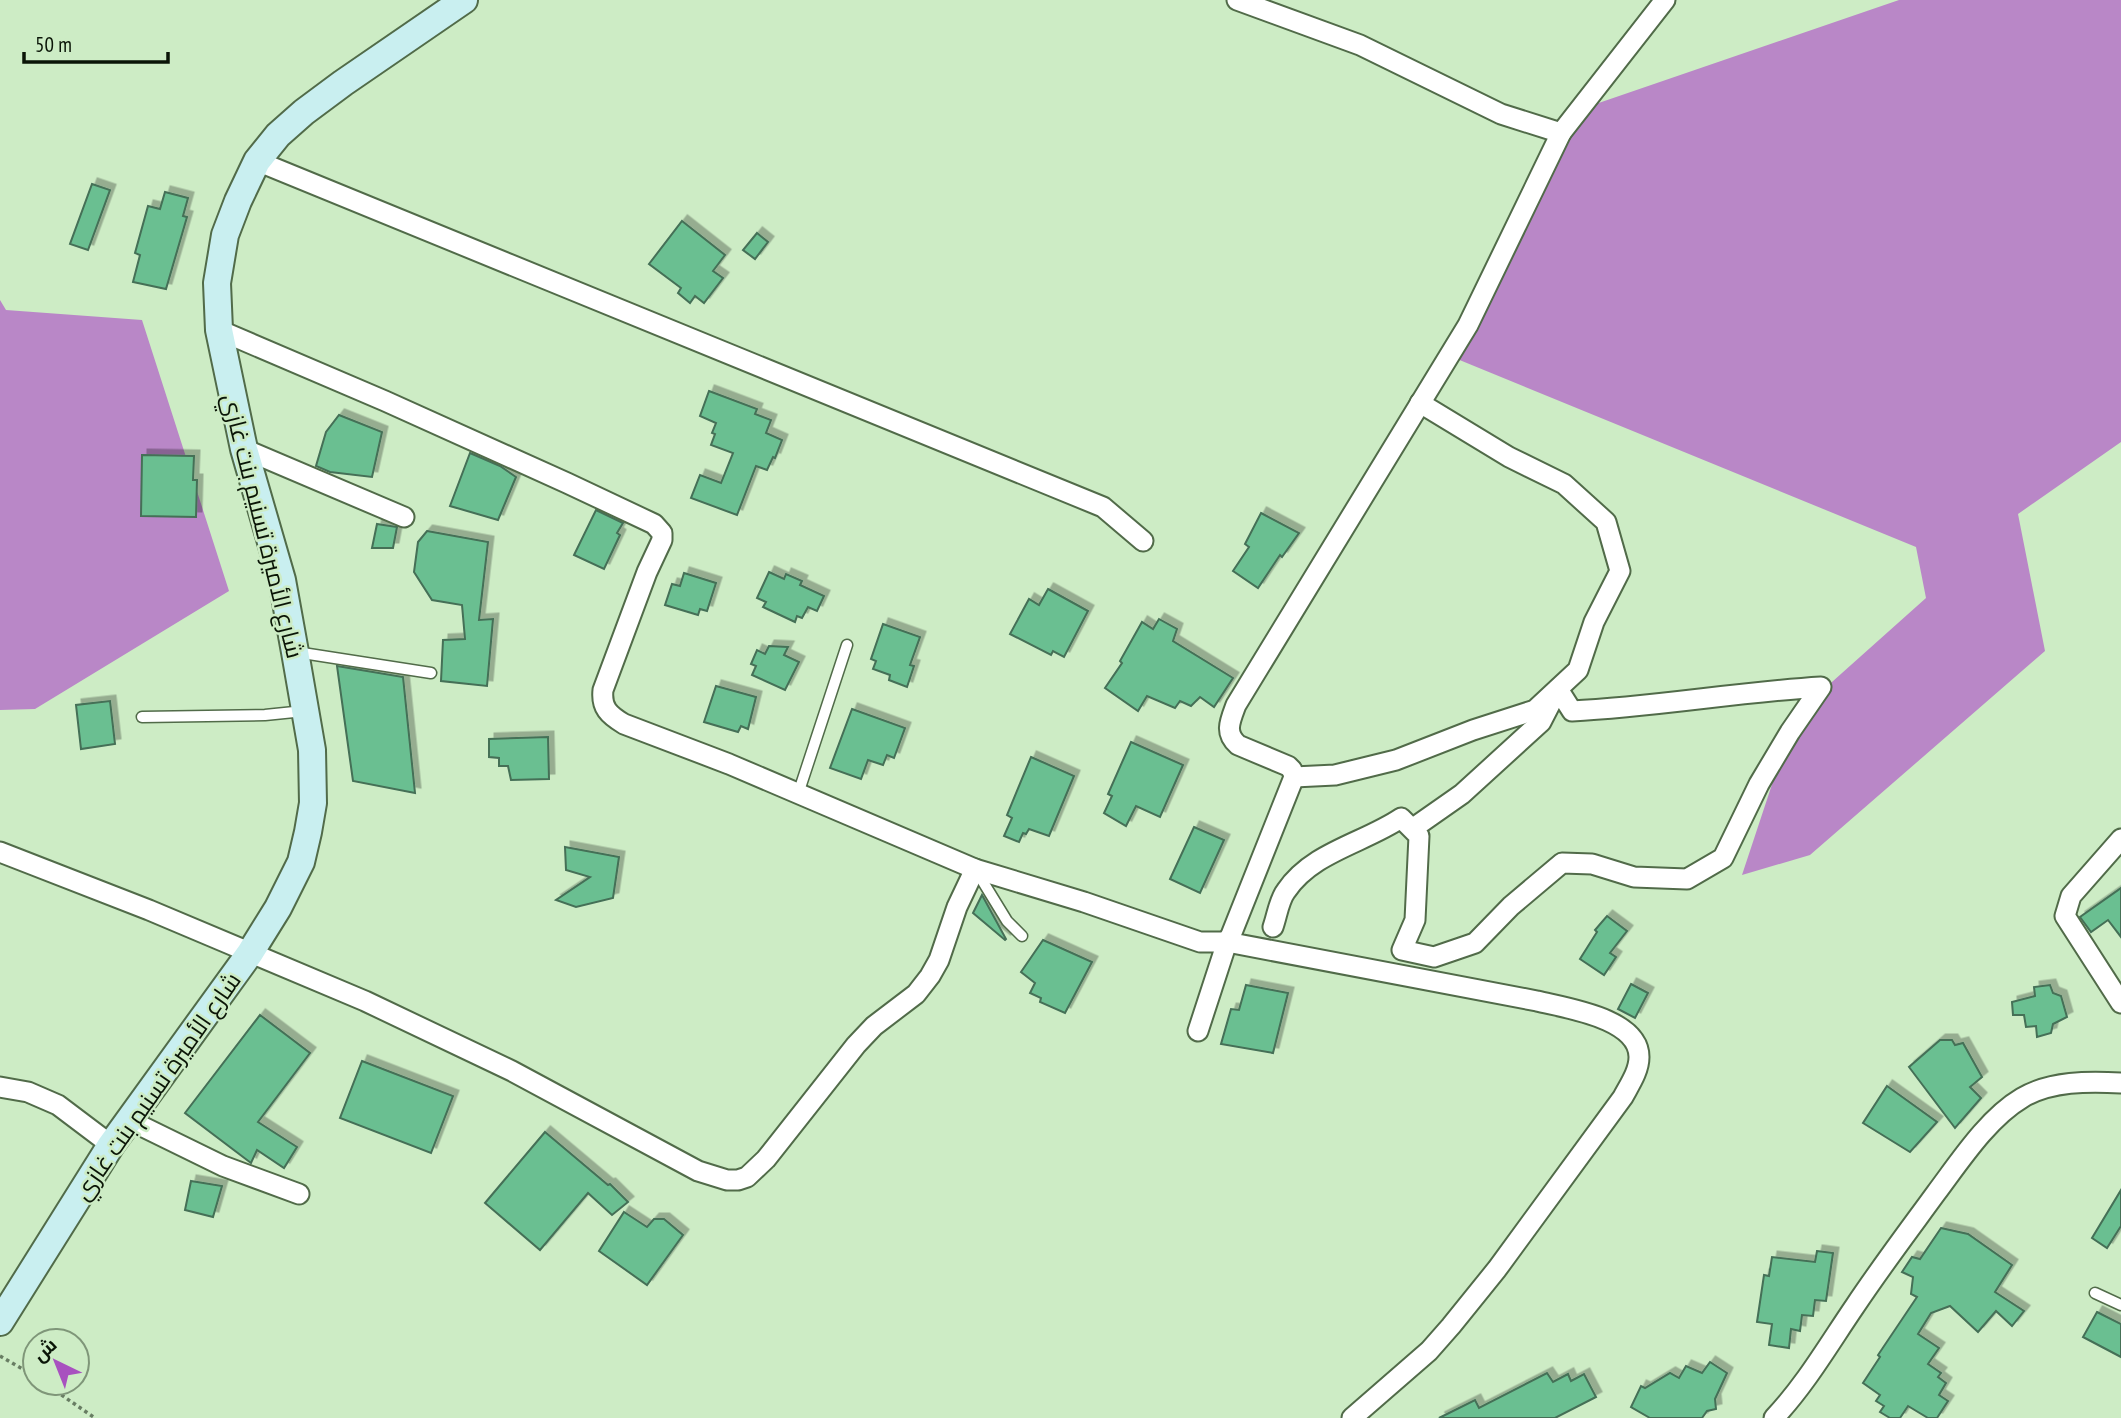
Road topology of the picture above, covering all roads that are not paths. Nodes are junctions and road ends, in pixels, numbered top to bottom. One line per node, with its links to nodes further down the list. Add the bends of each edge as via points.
1 (464, 0): 5 (main road, شارع الأميرة تسنيم بنت غازي, via 304,112)
2 (1237, 0): 4 (street, via 1360,45 1501,114)
3 (1665, 0): 4 (street)
4 (1561, 133): 7 (street, via 1468,325)
5 (257, 161): 6 (main road, شارع الأميرة تسنيم بنت غازي, via 225,235 217,283); 10 (street, via 1103,507)
6 (219, 330): 8 (main road, شارع الأميرة تسنيم بنت غازي); 18 (street, via 657,526 662,540 604,684 604,708 624,724)
7 (1420, 403): 14 (street, via 1564,484 1606,523 1620,571 1594,622 1578,670); 17 (street, via 1236,705 1228,727 1238,745 1288,766)
8 (244, 449): 9 (street); 12 (main road, شارع الأميرة تسنيم بنت غازي, via 282,580)
9 (404, 517)
10 (1143, 541)
11 (846, 645): 18 (lane)
12 (295, 652): 13 (lane); 15 (main road, شارع الأميرة تسنيم بنت غازي)
13 (431, 674)
14 (1558, 689): 17 (street, via 1535,710 1396,760 1335,775); 19 (street, via 1541,722 1462,794); 19 (street, via 1572,711 1821,687 1759,784 1723,858 1687,879 1634,877 1592,863 1562,863 1475,943 1434,957 1402,950 1415,920 1419,836)
15 (305, 711): 16 (lane); 26 (main road, شارع الأميرة تسنيم بنت غازي, via 312,750 309,832 301,862)
16 (142, 717)
17 (1294, 777): 25 (street)
18 (798, 794): 22 (street)
19 (1412, 829): 23 (street, via 1401,818 1309,866 1285,892)
20 (2121, 839): 27 (street, via 2071,895 2065,916)
21 (0, 852): 26 (street)
22 (975, 869): 24 (lane); 25 (street, via 1200,942); 26 (street, via 930,976 916,994 856,1045 766,1159 738,1180 698,1171 512,1071)
23 (1273, 927)
24 (1022, 936)
25 (1227, 942): 28 (street); 37 (street, via 1586,1013 1627,1032 1639,1055 1623,1097 1497,1269 1429,1351)
26 (250, 953): 31 (main road, شارع الأميرة تسنيم بنت غازي)
27 (2121, 1003)
28 (1198, 1031)
29 (2121, 1083): 38 (street, via 2060,1085 2036,1091 2007,1108 1957,1164 1804,1384)
30 (0, 1087): 32 (street, via 28,1092 58,1105)
31 (129, 1121): 32 (main road, شارع الأميرة تسنيم بنت غازي); 33 (street, via 223,1166)
32 (111, 1145): 36 (main road, شارع الأميرة تسنيم بنت غازي)
33 (299, 1194)
34 (2095, 1293): 35 (lane)
35 (2121, 1305)
36 (0, 1322)
37 (1352, 1418)
38 (1774, 1418)

